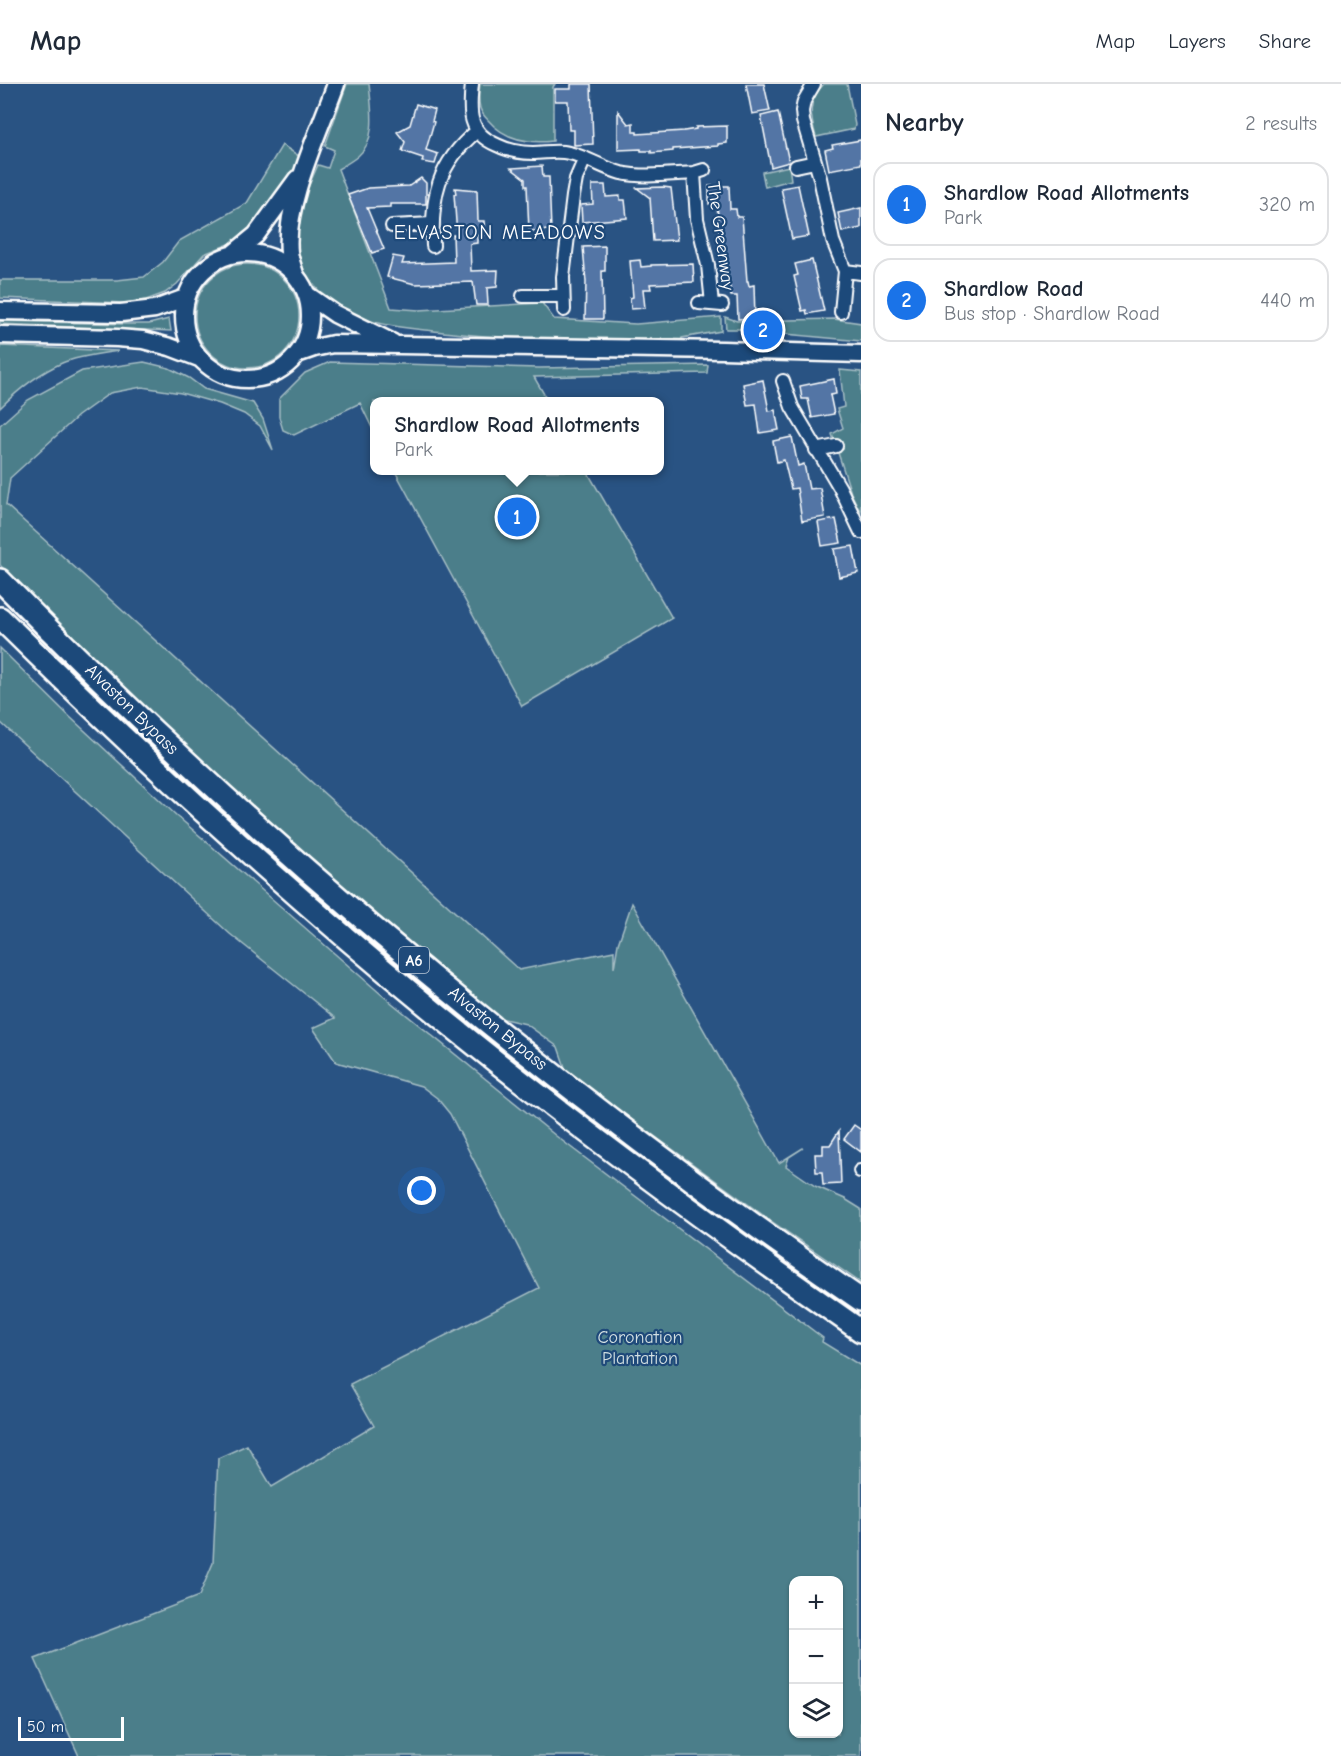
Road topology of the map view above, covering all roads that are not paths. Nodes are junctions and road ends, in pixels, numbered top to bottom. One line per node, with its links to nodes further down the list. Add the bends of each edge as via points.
1 (336, 84): 8 (street)
2 (472, 84): 4 (street, via 471,115)
3 (814, 84): 6 (street, via 802,111)
4 (477, 131): 5 (street, The Greenway, via 492,143 516,152 560,151); 9 (street, via 449,159 435,196)
5 (585, 158): 18 (street, via 573,196); 20 (street, The Greenway, via 628,174 699,172 697,219 717,304)
6 (814, 162): 7 (street); 13 (street, via 833,241)
7 (796, 166)
8 (303, 171): 12 (street, via 267,222); 15 (street, via 289,238)
9 (432, 224): 10 (street); 11 (street)
10 (392, 226)
11 (433, 246)
12 (234, 253): 15 (street, via 264,254); 19 (street, via 200,272)
13 (845, 271): 14 (street); 23 (street)
14 (861, 273)
15 (296, 275): 16 (street)
16 (306, 294): 25 (street, via 347,321); 26 (street, via 310,320 307,337)
17 (523, 296): 18 (street)
18 (563, 296): 22 (street)
19 (185, 298): 21 (street, via 155,309 121,313); 28 (street, via 184,328)
20 (699, 303)
21 (0, 310)
22 (564, 310)
23 (842, 312)
24 (0, 335): 28 (street, via 144,340)
25 (396, 344): 26 (street, via 333,344); 27 (street)
26 (297, 354): 28 (street, via 271,375 255,379 222,374)
27 (861, 354)
28 (200, 359)
29 (783, 381): 31 (street, via 792,407)
30 (836, 446): 31 (street)
31 (816, 450): 32 (street)
32 (861, 532)
33 (0, 580): 35 (highway, Alvaston Bypass / A6, via 190,764 392,942 638,1140)
34 (0, 618): 36 (highway, Alvaston Bypass / A6, via 255,858 497,1063 722,1233)
35 (861, 1300)
36 (861, 1331)

